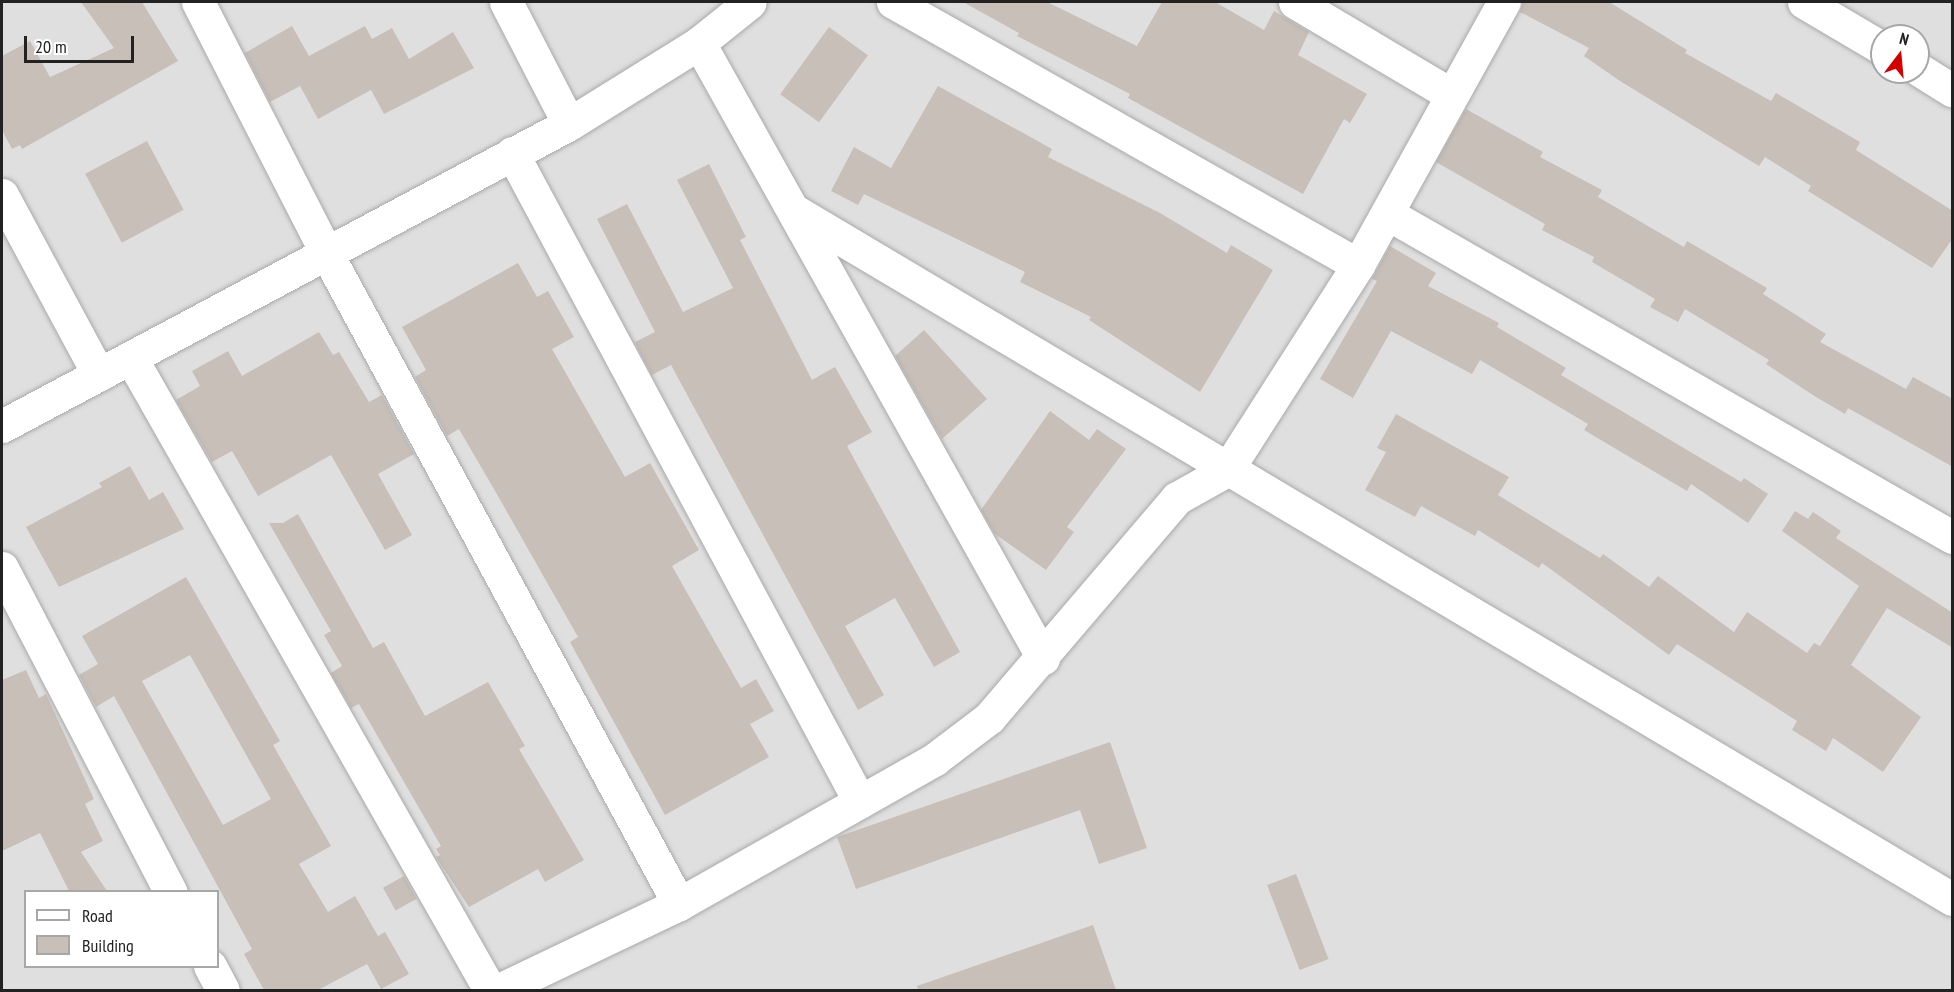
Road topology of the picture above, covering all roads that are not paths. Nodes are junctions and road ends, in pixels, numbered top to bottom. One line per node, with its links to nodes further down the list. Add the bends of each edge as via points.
1 (198, 2): 18 (street)
2 (506, 2): 13 (street)
3 (750, 2): 9 (street)
4 (893, 2): 19 (street)
5 (1295, 2): 12 (street)
6 (1504, 2): 12 (street)
7 (1804, 2): 8 (street)
8 (1870, 41)
9 (699, 43): 13 (street); 16 (street)
10 (1930, 76): 11 (street)
11 (1953, 90)
12 (1450, 94): 17 (street)
13 (569, 124): 14 (street)
14 (512, 153): 18 (street); 27 (street)
15 (2, 195): 21 (street)
16 (793, 210): 23 (street); 26 (street)
17 (1388, 214): 19 (street); 24 (street)
18 (328, 256): 20 (street); 30 (street)
19 (1358, 265): 23 (street)
20 (131, 358): 21 (street); 33 (street)
21 (99, 375): 22 (street)
22 (2, 426)
23 (1227, 470): 26 (street, via 1177,498); 29 (street)
24 (1953, 537)
25 (2, 568): 28 (street)
26 (1043, 658): 27 (street, via 968,737)
27 (860, 802): 30 (street)
28 (170, 890)
29 (1953, 899)
30 (679, 904): 34 (street)
31 (211, 968): 32 (street)
32 (223, 990)
33 (490, 990)
34 (499, 990)

